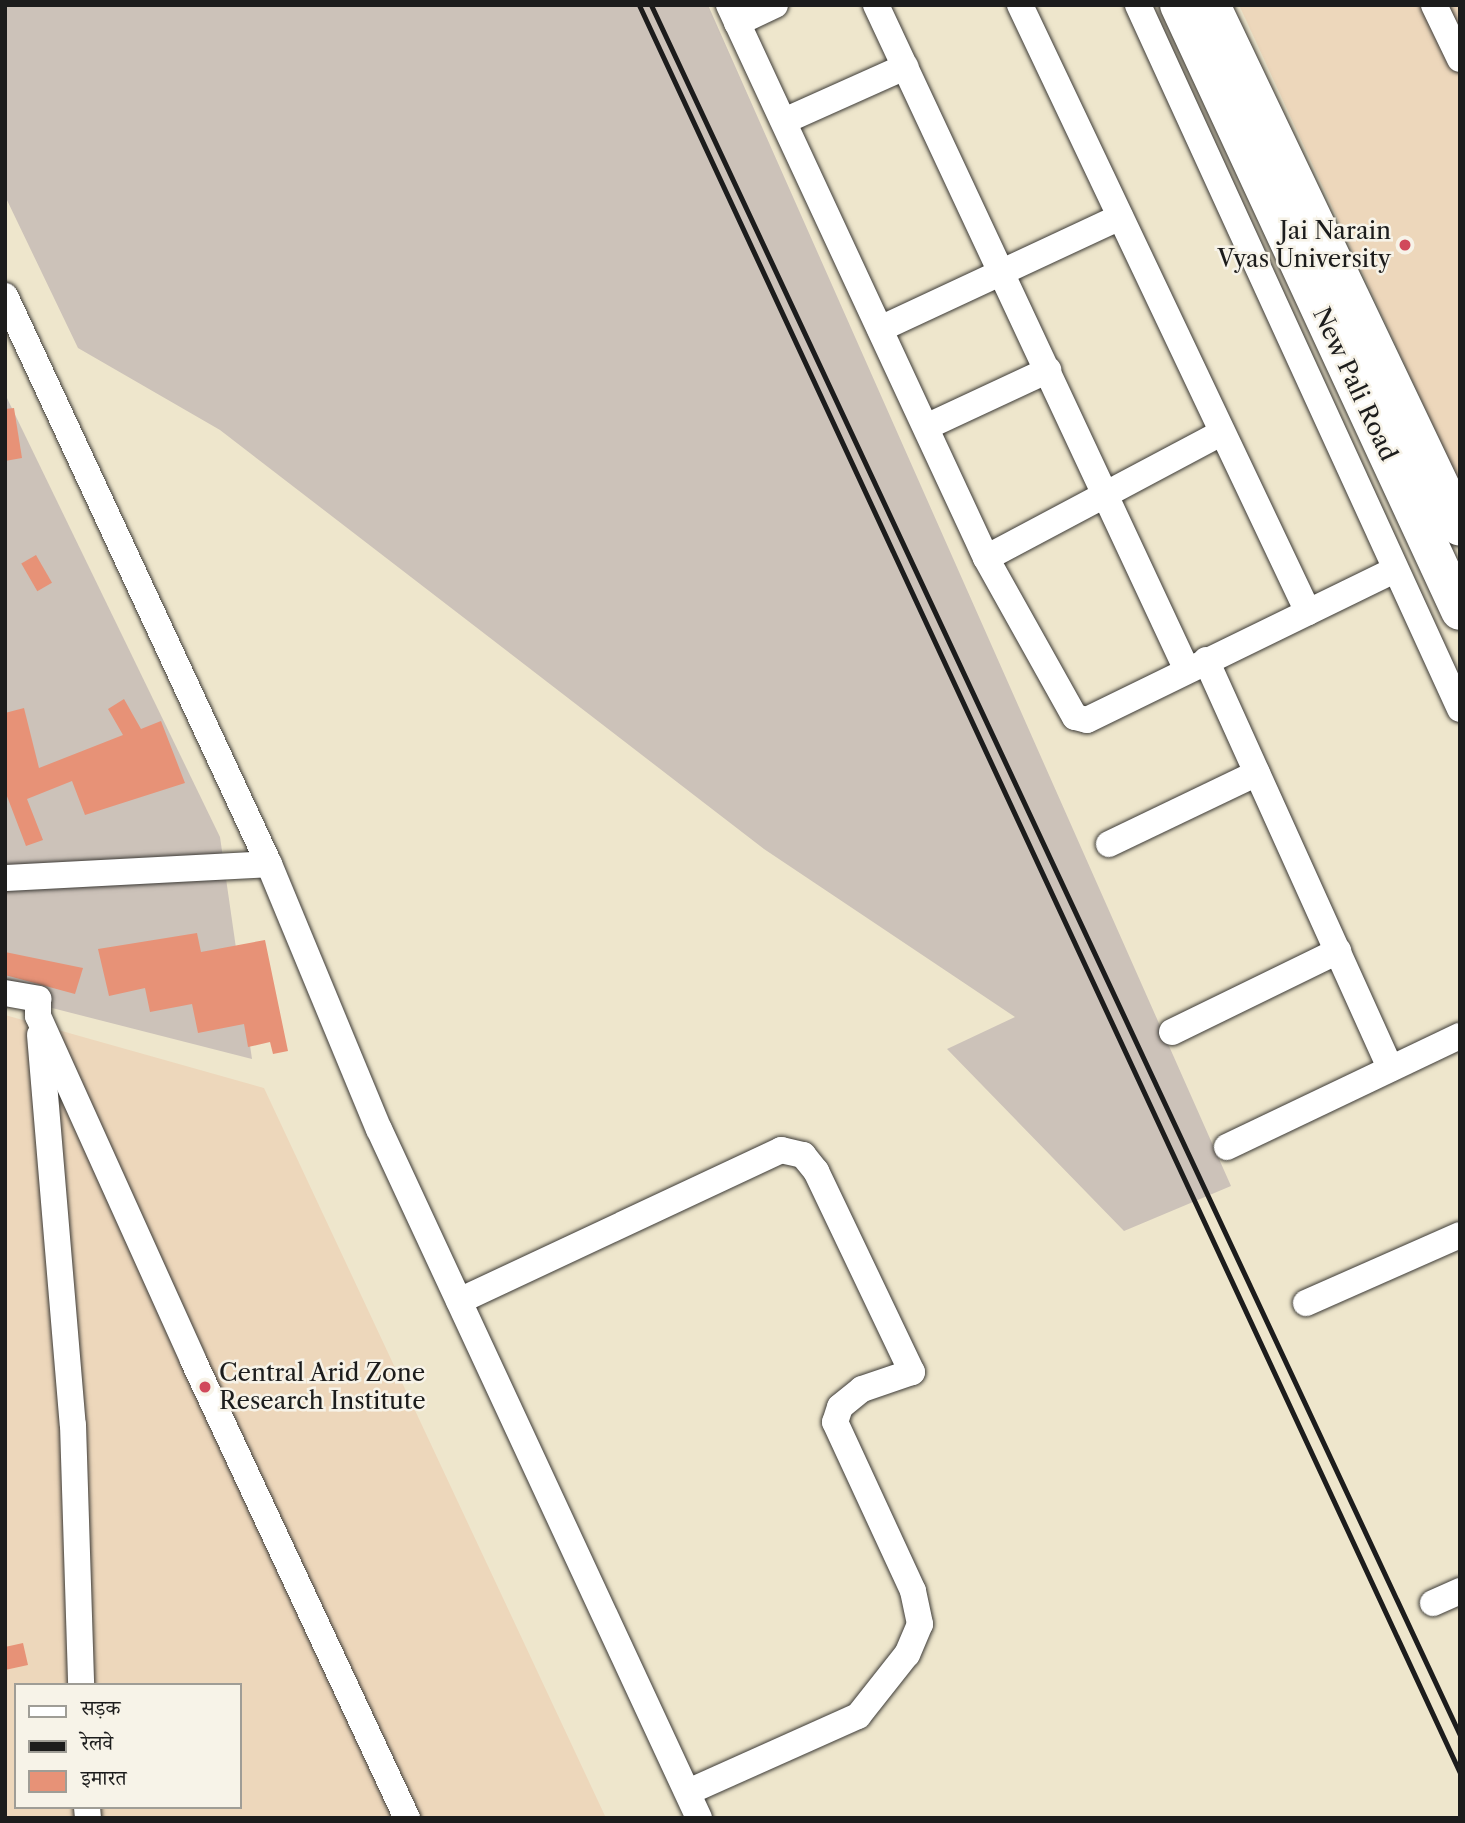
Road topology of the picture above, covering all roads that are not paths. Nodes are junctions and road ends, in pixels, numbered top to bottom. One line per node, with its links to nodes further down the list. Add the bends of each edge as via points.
1 (775, 5): 8 (street)
2 (876, 5): 10 (street)
3 (1020, 5): 12 (street)
4 (1138, 5): 22 (street)
5 (1179, 5): 23 (highway, New Pali Road)
6 (1211, 5): 20 (highway, New Pali Road)
7 (1445, 12): 9 (street)
8 (733, 14): 11 (street)
9 (1460, 59)
10 (905, 67): 11 (street); 13 (street)
11 (784, 121): 15 (street)
12 (1120, 217): 13 (street); 18 (street)
13 (1001, 272): 15 (street); 16 (street)
14 (5, 296): 29 (street)
15 (880, 329): 17 (street)
16 (1048, 370): 17 (street); 19 (street)
17 (926, 427): 21 (street)
18 (1221, 433): 19 (street); 24 (street)
19 (1102, 496): 21 (street); 25 (street)
20 (1460, 527)
21 (986, 558): 25 (street, via 1075,717 1087,720)
22 (1395, 570): 24 (street); 26 (street)
23 (1460, 611)
24 (1308, 612): 25 (street)
25 (1196, 665): 27 (street)
26 (1460, 709)
27 (1257, 772): 28 (street); 31 (street)
28 (1109, 844)
29 (269, 864): 30 (street); 39 (street, via 379,1129)
30 (5, 878)
31 (1338, 951): 34 (street); 36 (street)
32 (5, 993): 33 (street, via 38,999)
33 (38, 1016): 43 (street, via 73,1425); 45 (street)
34 (1172, 1032)
35 (1460, 1036): 36 (street)
36 (1390, 1068): 37 (street)
37 (1227, 1147)
38 (1460, 1236): 40 (street)
39 (459, 1301): 44 (street); 44 (street, via 780,1150 803,1154 816,1171 912,1372 862,1388 840,1406 835,1422 914,1591 919,1624 907,1654 858,1716)
40 (1306, 1303)
41 (1460, 1591): 42 (street)
42 (1433, 1603)
43 (81, 1683)
44 (688, 1792): 46 (street)
45 (407, 1818)
46 (699, 1818)

